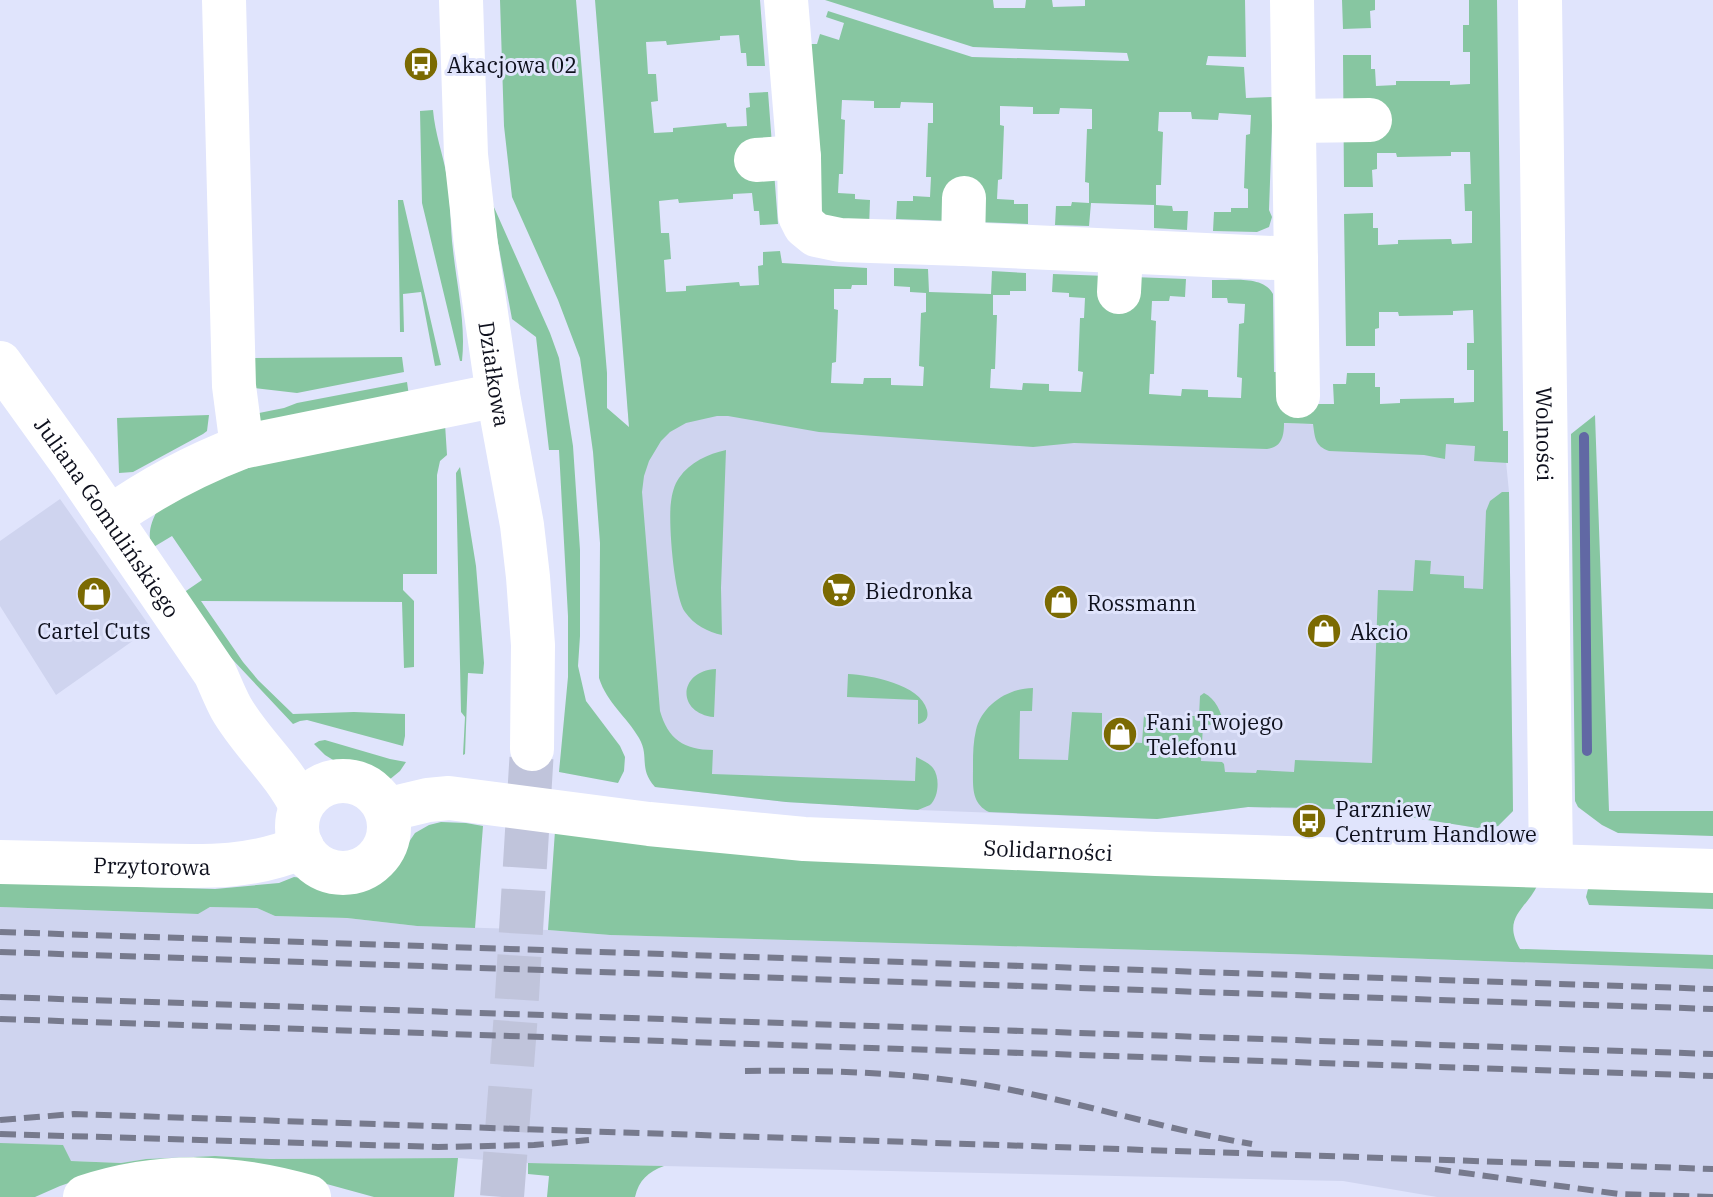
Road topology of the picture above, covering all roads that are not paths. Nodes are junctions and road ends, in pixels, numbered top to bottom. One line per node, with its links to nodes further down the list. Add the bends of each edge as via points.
1 (224, 0): 16 (street, via 234,386)
2 (461, 0): 14 (street, Działkowa, via 466,155)
3 (786, 0): 8 (street)
4 (1292, 0): 7 (street)
5 (1540, 0): 22 (street, Wolności)
6 (1370, 120): 7 (street)
7 (1295, 121): 12 (street)
8 (799, 157): 9 (street); 11 (street, via 800,216 816,235)
9 (756, 160)
10 (964, 198): 11 (street)
11 (963, 244): 12 (street, via 1120,272)
12 (1296, 259): 15 (street)
13 (0, 363): 17 (street, Juliana Gomulińskiego)
14 (498, 395): 16 (street); 18 (street, Działkowa, via 528,577)
15 (1298, 396)
16 (242, 447): 17 (street, via 176,477)
17 (109, 518): 20 (street, Juliana Gomulińskiego, via 215,673 250,692)
18 (532, 749)
19 (386, 810): 20 (street, via 373,791 341,780); 20 (street, via 388,839 378,857 352,873 332,872 314,863); 22 (street, Solidarności, via 449,798 804,839)
20 (311, 812): 21 (street, Przytorowa, via 268,860 252,863)
21 (0, 862)
22 (1551, 866): 23 (street, Solidarności)
23 (1713, 871)
24 (85, 1197): 25 (street, via 196,1178)
25 (309, 1197)

